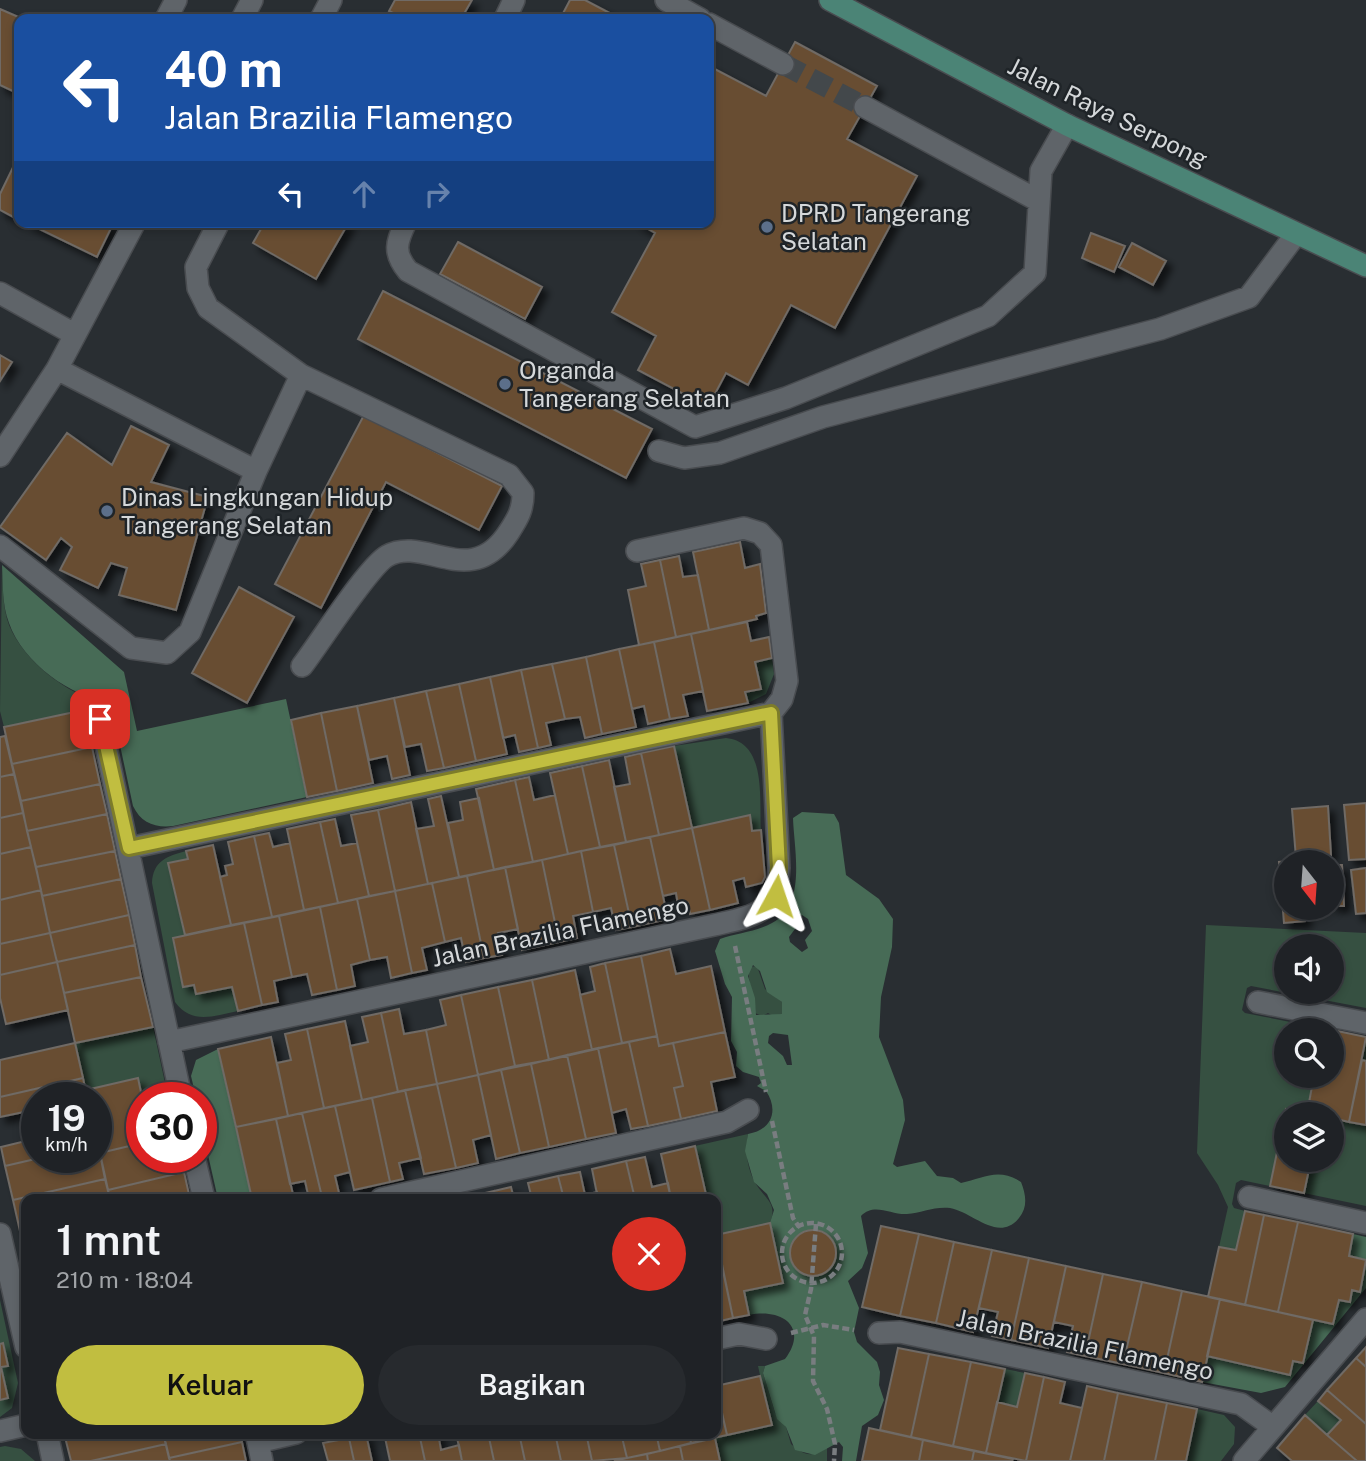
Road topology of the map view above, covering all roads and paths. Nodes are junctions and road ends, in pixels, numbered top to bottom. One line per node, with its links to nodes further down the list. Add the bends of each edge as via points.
1 (666, 0): 3 (street)
2 (830, 0): 7 (main road, Jalan Raya Serpong)
3 (691, 14)
4 (714, 27): 5 (street)
5 (783, 64)
6 (865, 107): 8 (street)
7 (1067, 125): 8 (street, via 1041,172); 12 (main road, Jalan Raya Serpong)
8 (1039, 201): 11 (street, via 1035,273 988,316 786,398 695,427 408,271 397,258)
9 (132, 228): 15 (street)
10 (216, 228): 17 (street, via 197,267 198,288 208,308)
11 (403, 228)
12 (1296, 234): 13 (main road, Jalan Raya Serpong); 18 (street, via 1249,297 1160,329 823,418 720,453 684,458)
13 (1366, 266)
14 (0, 293): 15 (street)
15 (74, 334): 16 (street)
16 (57, 369): 19 (street); 20 (street)
17 (301, 375): 20 (street); 23 (street, via 509,475 523,493 523,510 501,545 489,554 468,561 402,552 380,561)
18 (659, 452)
19 (0, 456)
20 (257, 471): 21 (street, via 190,632 167,653 131,648)
21 (0, 546)
22 (637, 551): 24 (street, Jalan Brazilia Flamengo, via 744,528 764,536 771,545 787,681 782,699)
23 (302, 666)
24 (771, 713): 26 (street); 30 (street, Jalan Brazilia Flamengo, via 778,888 771,903 758,913)
25 (100, 719): 26 (street)
26 (129, 848): 30 (street)
27 (738, 957): 32 (path)
28 (1258, 1002): 29 (street)
29 (1366, 1023)
30 (169, 1042): 31 (street)
31 (178, 1082)
32 (766, 1090)
33 (748, 1110): 37 (street, via 727,1122)
34 (772, 1119): 41 (path)
35 (198, 1173): 36 (street)
36 (203, 1194)
37 (403, 1194)
38 (1249, 1197): 39 (street)
39 (1366, 1223)
40 (816, 1224): 41 (path); 43 (path); 43 (path, via 837,1236 842,1254 835,1273)
41 (799, 1227): 43 (path, via 786,1238 783,1256 791,1273)
42 (0, 1234): 45 (street)
43 (812, 1282): 46 (path, via 805,1315)
44 (1366, 1319): 52 (street)
45 (21, 1325)
46 (811, 1327): 47 (path); 48 (path, via 829,1325); 58 (path, via 815,1350 811,1372 833,1431)
47 (793, 1332)
48 (868, 1332): 52 (street, Jalan Brazilia Flamengo, via 900,1332 1241,1404)
49 (721, 1338): 50 (street, via 739,1334)
50 (766, 1339)
51 (21, 1426): 53 (street)
52 (1273, 1427): 59 (street)
53 (0, 1431)
54 (48, 1439): 57 (street)
55 (278, 1439): 56 (street)
56 (258, 1446)
57 (54, 1461)
58 (834, 1461)
59 (1244, 1461)

